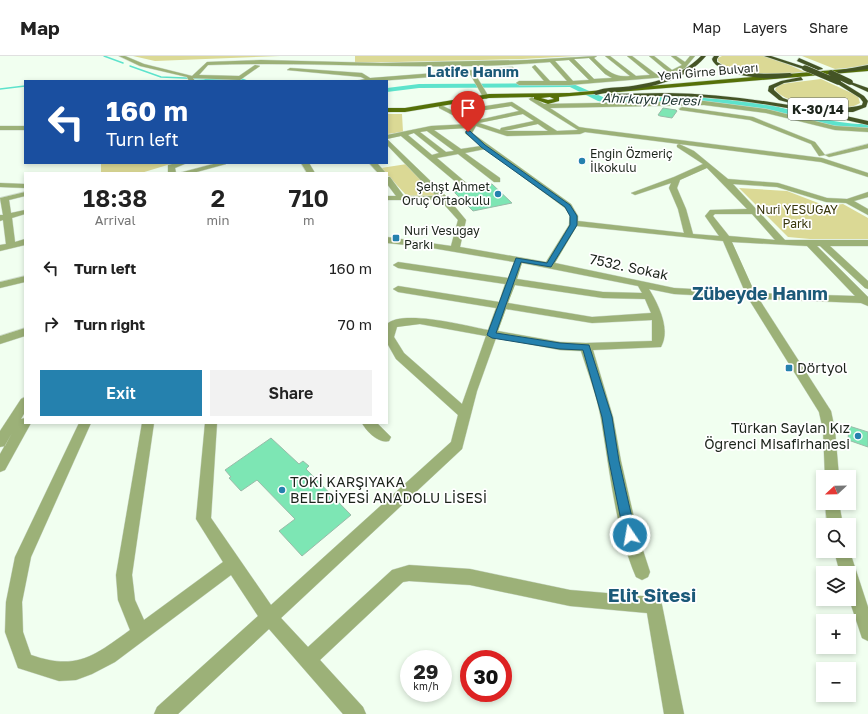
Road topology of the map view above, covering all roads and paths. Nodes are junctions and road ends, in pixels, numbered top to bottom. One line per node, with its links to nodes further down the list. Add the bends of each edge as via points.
1 (121, 56): 42 (street, via 138,64)
2 (593, 56): 14 (street); 32 (street)
3 (607, 56): 41 (street)
4 (629, 56): 40 (street)
5 (651, 56): 35 (street)
6 (673, 56): 18 (street)
7 (693, 56): 18 (street)
8 (704, 56): 56 (highway, K-30/14, via 689,70 676,77)
9 (717, 56): 37 (highway, via 714,61 719,66 744,74)
10 (766, 56): 24 (highway)
11 (778, 56): 24 (highway)
12 (791, 56): 27 (highway)
13 (796, 56): 27 (highway)
14 (571, 59): 15 (street); 34 (street)
15 (551, 60): 20 (street); 22 (street)
16 (237, 63): 17 (street); 21 (street); 42 (street, via 208,64)
17 (325, 64): 19 (street); 33 (street)
18 (685, 64): 35 (street)
19 (365, 65): 20 (street); 39 (street)
20 (389, 65): 44 (street)
21 (257, 66): 26 (street); 42 (street, via 244,77)
22 (556, 66): 23 (street); 49 (street)
23 (535, 67): 29 (street); 52 (street)
24 (805, 68): 50 (highway, bridge)
25 (868, 68): 37 (main road, Yeni Girne Bulvarı)
26 (275, 69)
27 (820, 69): 53 (highway, bridge)
28 (285, 70): 33 (street)
29 (471, 72): 44 (street); 57 (street)
30 (592, 72): 34 (street)
31 (599, 72): 32 (street)
32 (606, 72): 43 (street)
33 (318, 73): 39 (street); 46 (street)
34 (584, 73): 48 (street)
35 (672, 73): 40 (street)
36 (868, 73): 38 (highway)
37 (807, 74): 56 (main road, Yeni Girne Bulvarı)
38 (851, 74): 45 (main road, Yeni Girne Bulvarı)
39 (362, 75): 47 (street)
40 (655, 76): 41 (street)
41 (634, 77): 43 (street)
42 (194, 78)
43 (617, 78): 48 (street)
44 (390, 79): 47 (street)
45 (801, 79): 50 (highway, K-30/14, via 774,84 771,91 781,99 820,109 844,111 864,106 866,102 862,97); 56 (main road, Yeni Girne Bulvarı)
46 (312, 80)
47 (371, 80)
48 (592, 80): 49 (street)
49 (571, 82): 52 (street)
50 (838, 82): 58 (highway)
51 (519, 83): 52 (street)
52 (548, 83)
53 (868, 89)
54 (543, 95): 55 (main road, Yeni Girne Bulvarı); 57 (main road, Yeni Girne Bulvarı); 59 (main road, via 536,97)
55 (550, 95): 56 (main road, Yeni Girne Bulvarı / K-30/14); 60 (main road)
56 (602, 95): 60 (main road, Yeni Girne Bulvarı); 72 (highway, K-30/14, via 666,94 717,97 766,103)
57 (486, 97): 65 (main road, Yeni Girne Bulvarı, via 411,110)
58 (868, 97)
59 (537, 100): 60 (main road, Yeni Girne Bulvarı); 63 (street); 64 (main road, Yeni Girne Bulvarı, via 506,97)
60 (557, 100): 62 (street)
61 (651, 103): 62 (street); 69 (street); 70 (street, via 736,106)
62 (563, 105): 63 (street)
63 (545, 106): 80 (street)
64 (441, 107): 66 (main road, Yeni Girne Bulvarı, via 412,112); 68 (street)
65 (388, 111)
66 (388, 111)
67 (524, 112): 68 (street, via 512,104); 71 (street); 74 (street, via 476,122)
68 (452, 113): 74 (street)
69 (751, 118): 70 (street); 95 (street, via 813,142)
70 (796, 118): 81 (street)
71 (540, 122): 79 (street); 84 (street)
72 (868, 123)
73 (0, 125): 75 (street)
74 (473, 125): 78 (street); 79 (street); 91 (street, via 469,134)
75 (24, 126)
76 (24, 126): 77 (street)
77 (0, 128)
78 (429, 129): 83 (street); 92 (street)
79 (498, 130): 84 (street, via 507,134)
80 (584, 130): 84 (street); 88 (street)
81 (853, 130): 82 (street); 86 (street)
82 (868, 130)
83 (415, 131): 85 (street); 94 (street)
84 (556, 133)
85 (403, 134): 87 (street); 96 (street)
86 (862, 136)
87 (388, 137)
88 (665, 140): 95 (street, via 724,149); 100 (street, via 689,149)
89 (388, 142): 118 (street)
90 (868, 146): 93 (street)
91 (486, 147): 92 (street); 125 (street, via 568,206 574,216)
92 (459, 152): 94 (street); 108 (street)
93 (829, 154): 95 (street); 101 (street)
94 (445, 155): 96 (street)
95 (822, 157): 105 (street)
96 (431, 158): 112 (street)
97 (180, 164): 102 (street, via 171,167)
98 (222, 164): 103 (street)
99 (374, 164): 104 (street)
100 (707, 165): 106 (street); 109 (street)
101 (868, 168)
102 (172, 172)
103 (187, 172)
104 (381, 172)
105 (868, 175)
106 (677, 179): 113 (street); 126 (street, via 674,188)
107 (388, 180): 117 (street)
108 (497, 180)
109 (726, 181): 120 (street, via 778,184 821,198); 122 (street)
110 (0, 185): 111 (street)
111 (24, 186)
112 (466, 186)
113 (634, 193)
114 (868, 194): 120 (street)
115 (24, 195): 119 (street)
116 (388, 198): 117 (street)
117 (402, 198): 118 (street)
118 (443, 198): 136 (street, via 462,220)
119 (2, 199): 124 (street)
120 (848, 201): 121 (street)
121 (866, 210)
122 (753, 211): 127 (street, via 710,214 709,218); 130 (street)
123 (24, 212): 124 (street)
124 (4, 217): 134 (street)
125 (574, 223): 126 (street); 139 (street)
126 (689, 236): 127 (street)
127 (726, 239): 130 (street); 146 (street)
128 (388, 240): 136 (street, 7532. Sokak)
129 (24, 242): 134 (street)
130 (783, 243): 132 (street)
131 (868, 243): 133 (street)
132 (810, 244): 133 (street); 147 (street)
133 (823, 244): 143 (street)
134 (11, 246): 135 (street)
135 (0, 248)
136 (455, 249): 137 (street, 7532. Sokak)
137 (519, 260): 139 (street, 7532. Sokak); 141 (street)
138 (398, 265): 141 (street)
139 (549, 265): 145 (street, 7532. Sokak)
140 (24, 279): 142 (street)
141 (511, 281): 145 (street, via 603,296); 148 (street)
142 (0, 285)
143 (868, 286)
144 (398, 289): 148 (street)
145 (645, 291): 146 (street, 7532. Sokak); 149 (street)
146 (751, 295): 147 (street, 7532. Sokak); 164 (street, via 825,410)
147 (867, 301)
148 (502, 306): 149 (street, via 592,320); 151 (street)
149 (657, 316): 153 (street, via 660,325 657,344)
150 (24, 332): 152 (street)
151 (492, 335): 153 (street, via 560,346); 155 (street); 155 (street, via 420,321 392,325 388,337 400,356)
152 (0, 340)
153 (586, 347): 166 (street, via 607,417 630,535)
154 (24, 404): 162 (street)
155 (465, 414): 168 (street, via 457,445)
156 (24, 424): 163 (street)
157 (86, 424): 170 (street, via 23,557 14,602 14,632 24,662 58,672 76,672 90,666 109,656)
158 (148, 424): 170 (street, via 123,586 126,604)
159 (211, 424): 165 (street, via 203,519)
160 (369, 424): 161 (street)
161 (384, 437)
162 (0, 442)
163 (0, 466)
164 (832, 470)
165 (233, 564): 168 (street); 170 (street)
166 (642, 572)
167 (856, 595): 169 (street)
168 (269, 617): 171 (street); 172 (street)
169 (868, 632)
170 (140, 633)
171 (307, 660): 173 (street); 174 (street, via 398,576 409,573 486,579 570,598 654,605)
172 (164, 714)
173 (356, 714)
174 (674, 714)

